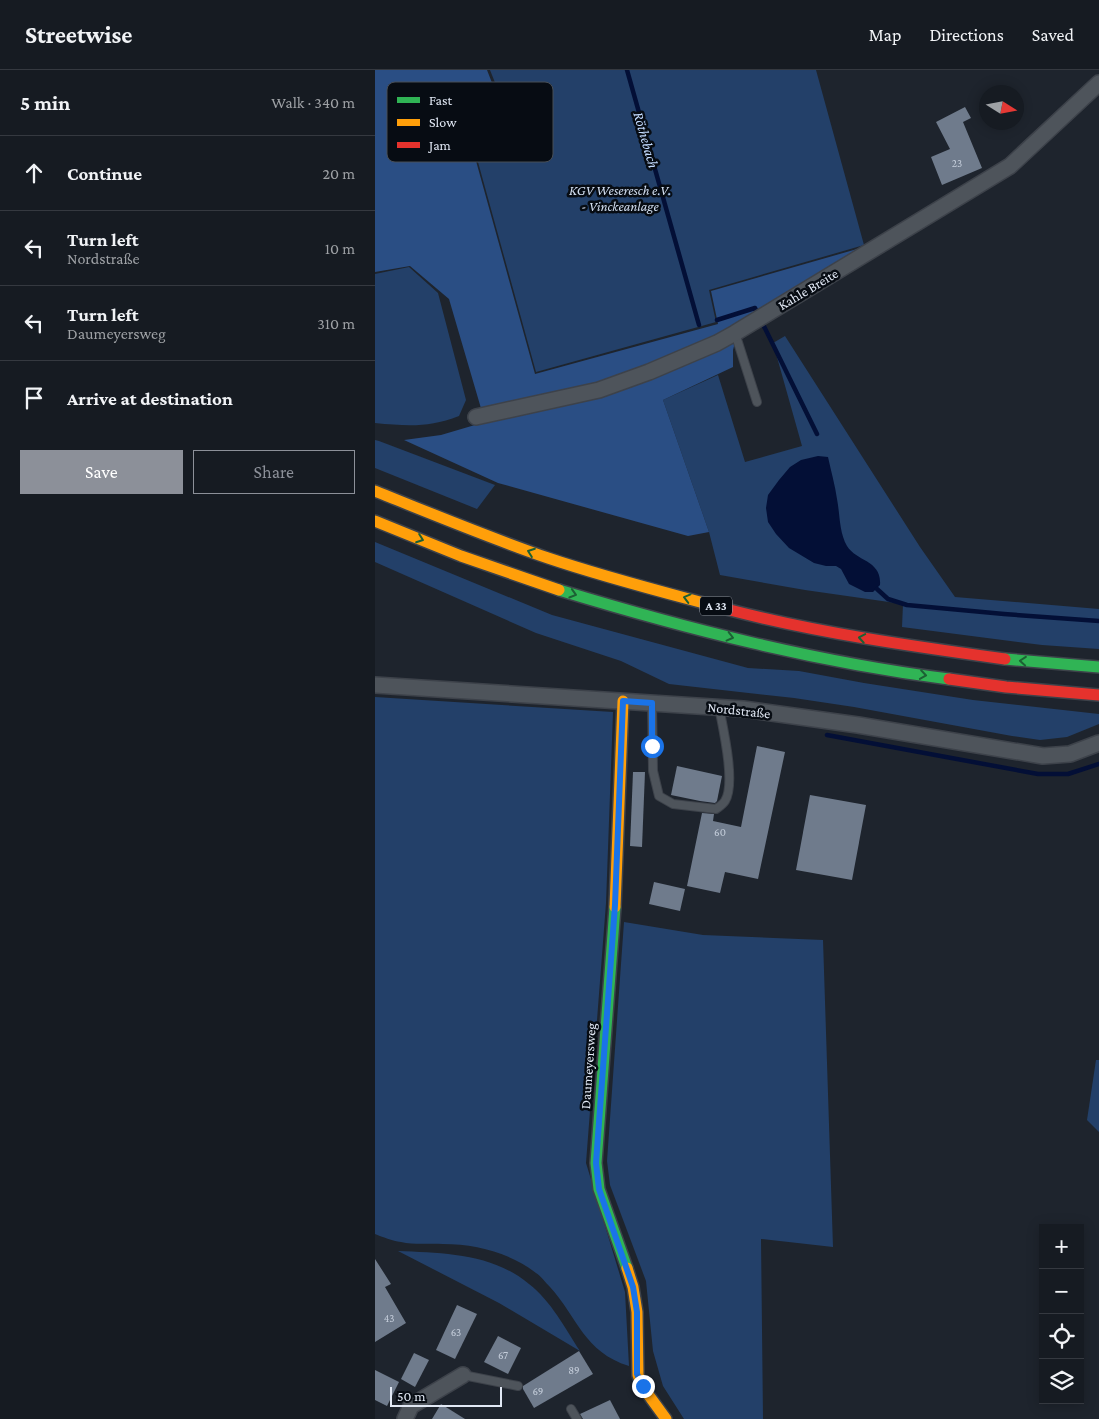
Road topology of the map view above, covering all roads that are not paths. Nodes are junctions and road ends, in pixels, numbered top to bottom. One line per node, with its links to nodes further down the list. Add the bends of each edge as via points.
1 (1099, 83): 2 (street, Kahle Breite, via 1010,166)
2 (735, 334): 3 (lane); 4 (street, Kahle Breite, via 599,390)
3 (757, 402)
4 (476, 417)
5 (375, 491): 7 (main road, A 33, one-way to 5, via 925,649 753,616 548,558)
6 (375, 521): 9 (main road, A 33, one-way to 9, via 541,584 749,642 922,675)
7 (1099, 667)
8 (375, 684): 10 (street, Nordstraße)
9 (1099, 695)
10 (623, 701): 11 (street, Nordstraße); 19 (main road, Daumeyersweg, via 615,905 596,1163 599,1189 633,1287 637,1312 637,1374)
11 (652, 703): 12 (street, Nordstraße); 12 (lane, via 653,771 659,796 673,804 717,809 725,800 729,787)
12 (719, 707): 13 (street, Nordstraße, via 858,725 1043,756 1070,754)
13 (1099, 743)
14 (463, 1374): 15 (lane); 17 (street, via 411,1406)
15 (518, 1386)
16 (571, 1410): 18 (lane)
17 (405, 1419)
18 (577, 1419)
19 (666, 1419)

